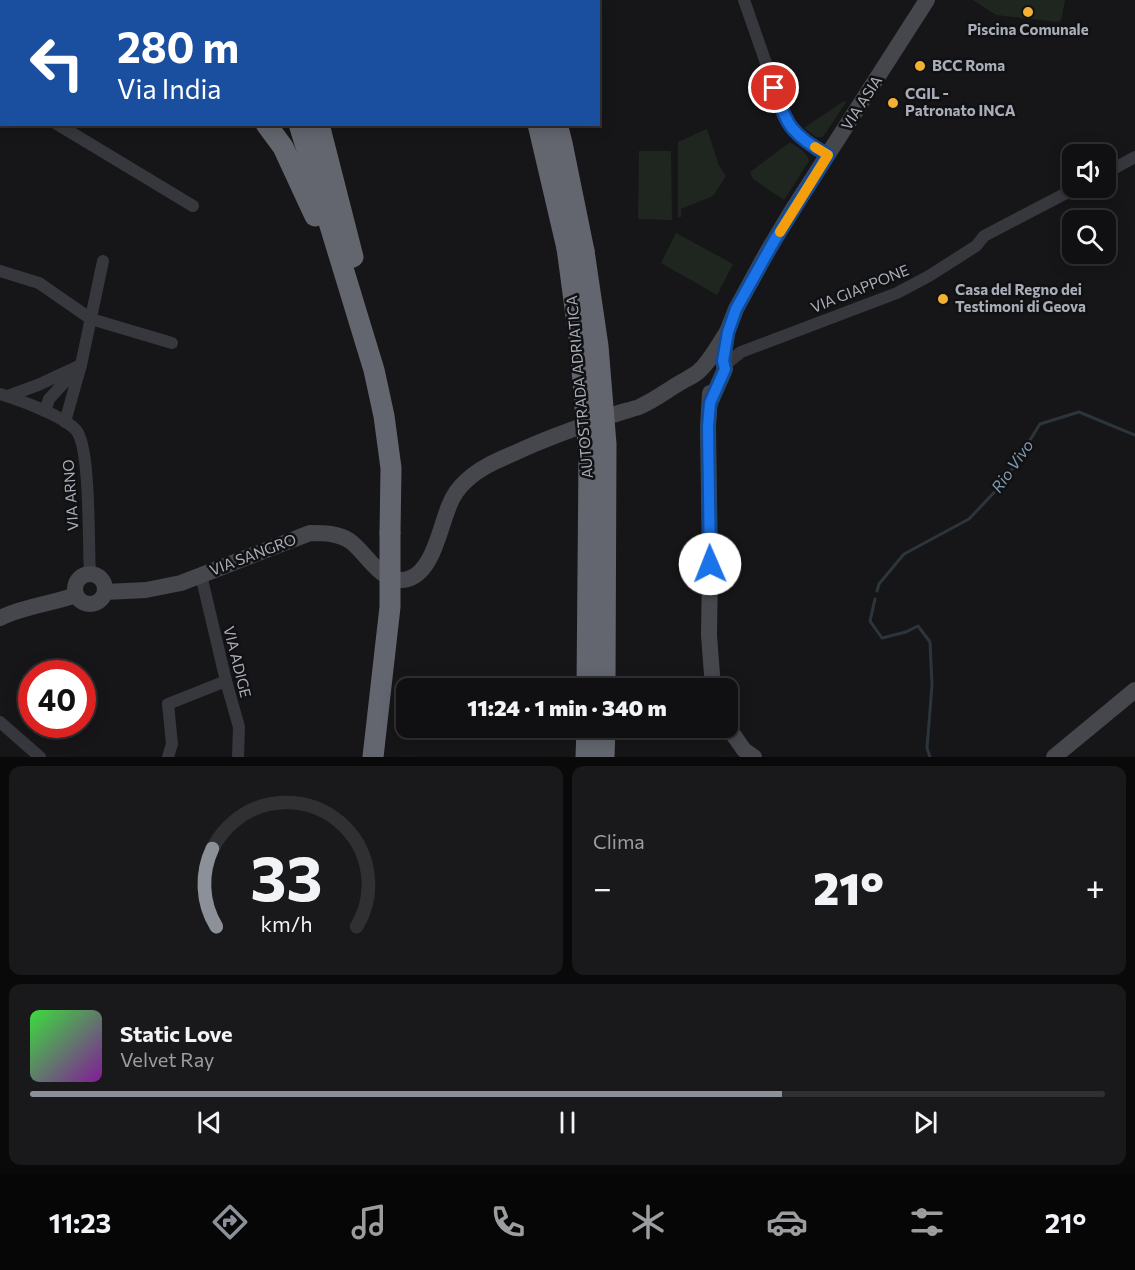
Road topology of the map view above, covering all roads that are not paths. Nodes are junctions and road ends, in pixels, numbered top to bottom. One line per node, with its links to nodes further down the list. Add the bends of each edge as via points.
1 (744, 0): 9 (street, via 791,128)
2 (927, 0): 9 (street, VIA ASIA)
3 (60, 126): 13 (street)
4 (267, 126): 21 (highway, via 283,147 315,215 363,356)
5 (300, 126): 21 (highway)
6 (320, 126): 21 (highway, via 363,299)
7 (539, 126): 14 (highway, AUTOSTRADA ADRIATICA)
8 (558, 126): 14 (highway, AUTOSTRADA ADRIATICA)
9 (828, 155): 19 (street, VIA ASIA, via 736,309)
10 (1135, 157): 11 (street)
11 (1116, 167)
12 (1062, 195): 19 (street, VIA GIAPPONE, via 984,236 976,246 897,293)
13 (194, 206)
14 (576, 250): 30 (highway, AUTOSTRADA ADRIATICA, bridge, via 588,456); 31 (highway, AUTOSTRADA ADRIATICA, bridge, via 598,346 606,444)
15 (103, 261): 17 (street)
16 (0, 271): 17 (street, via 39,283)
17 (91, 318): 18 (street); 20 (street)
18 (172, 343)
19 (718, 361): 26 (street, VIA SANGRO, via 637,408 550,438 468,478 449,504 430,559 411,578 395,580 378,570 351,542 327,533 310,533); 32 (street, VIA ASIA, via 708,427)
20 (81, 365): 22 (street, VIA ARNO, via 38,385); 23 (street, via 49,399); 24 (street)
21 (374, 370): 42 (highway, bridge, via 391,468 390,607)
22 (4, 395): 23 (street, VIA ARNO)
23 (45, 411): 24 (street, VIA ARNO)
24 (65, 423): 25 (street, VIA ARNO, via 77,431 83,448)
25 (90, 573): 27 (street, via 102,579); 28 (street, via 78,579)
26 (201, 575): 27 (street, VIA SANGRO, via 146,590); 33 (street, VIA ADIGE)
27 (105, 592): 28 (street, VIA SANGRO, via 92,604 84,603)
28 (76, 595): 29 (street, VIA SANGRO)
29 (0, 618)
30 (587, 678)
31 (605, 678)
32 (712, 678)
33 (226, 681): 40 (street, via 168,704 172,744); 41 (street, VIA ADIGE, via 239,727)
34 (1135, 690): 46 (street)
35 (0, 722): 39 (street)
36 (586, 738): 43 (highway)
37 (605, 738): 44 (highway)
38 (736, 738): 45 (street)
39 (40, 757)
40 (168, 757)
41 (238, 757)
42 (373, 757)
43 (586, 757)
44 (604, 757)
45 (754, 757)
46 (1054, 757)

